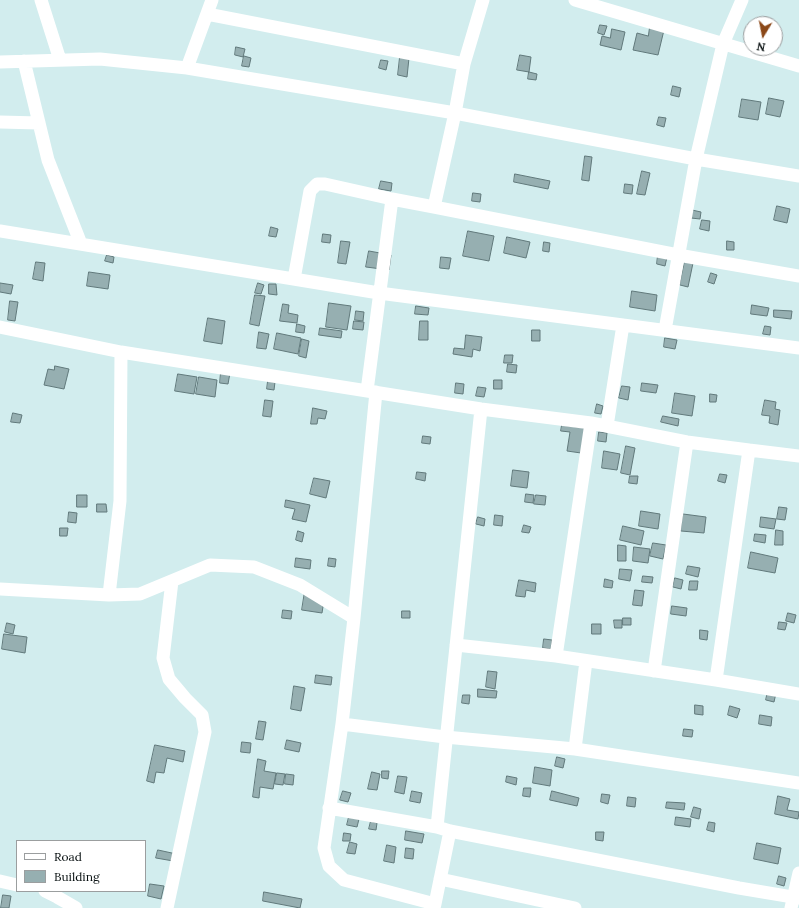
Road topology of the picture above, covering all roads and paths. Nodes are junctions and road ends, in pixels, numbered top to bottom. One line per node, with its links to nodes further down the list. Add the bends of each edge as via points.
1 (41, 0): 8 (street)
2 (212, 0): 6 (street)
3 (483, 0): 11 (street)
4 (575, 0): 7 (street)
5 (742, 0): 7 (street)
6 (207, 14): 11 (street); 13 (street)
7 (723, 44): 12 (street); 17 (street)
8 (60, 60): 9 (street); 13 (street, via 100,59)
9 (24, 61): 10 (street); 16 (street)
10 (0, 62)
11 (464, 64): 14 (street)
12 (799, 66)
13 (186, 68): 14 (street)
14 (455, 113): 17 (street); 20 (street)
15 (0, 122): 16 (street)
16 (39, 123): 22 (street, via 48,160)
17 (696, 159): 18 (street); 23 (street)
18 (799, 176)
19 (392, 199): 20 (street); 25 (street, via 317,184 310,191); 26 (street)
20 (434, 207): 23 (street)
21 (0, 231): 22 (street)
22 (81, 244): 25 (street)
23 (678, 255): 24 (street); 29 (street)
24 (799, 276)
25 (294, 278): 26 (street)
26 (379, 293): 27 (street); 32 (street)
27 (623, 325): 29 (street); 35 (street)
28 (0, 327): 31 (street)
29 (665, 330): 30 (street)
30 (799, 348)
31 (121, 352): 32 (street); 41 (street, via 120,502)
32 (372, 391): 33 (street); 42 (street)
33 (481, 409): 34 (street); 43 (street)
34 (591, 423): 35 (street); 44 (street)
35 (607, 426): 36 (street)
36 (687, 442): 37 (street); 46 (street)
37 (749, 450): 38 (street); 47 (street)
38 (799, 456)
39 (172, 581): 41 (street, via 140,594); 42 (street, via 210,565 254,567 300,585); 64 (street, via 163,658 169,679 202,715 204,732)
40 (0, 589): 41 (street)
41 (109, 595)
42 (354, 618): 49 (street)
43 (456, 645): 44 (street); 50 (street)
44 (556, 656): 45 (street)
45 (586, 661): 46 (street); 51 (street)
46 (654, 671): 47 (street)
47 (716, 680): 48 (street)
48 (799, 694)
49 (342, 724): 50 (street); 53 (street)
50 (446, 737): 51 (street); 54 (street)
51 (575, 749): 52 (street)
52 (799, 783)
53 (329, 808): 54 (street); 62 (street, via 324,848 329,866 344,880)
54 (437, 827): 55 (street)
55 (450, 831): 57 (street); 61 (street)
56 (799, 873): 61 (street)
57 (440, 879): 62 (street); 65 (street)
58 (0, 881): 59 (street)
59 (16, 885)
60 (46, 892): 63 (street)
61 (794, 901)
62 (435, 906)
63 (76, 908)
64 (167, 908)
65 (576, 908)

